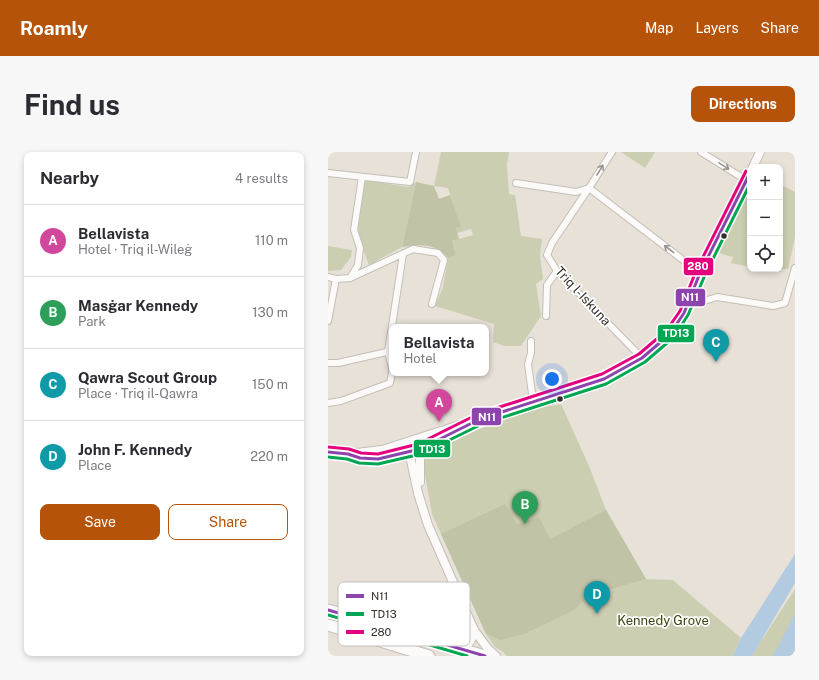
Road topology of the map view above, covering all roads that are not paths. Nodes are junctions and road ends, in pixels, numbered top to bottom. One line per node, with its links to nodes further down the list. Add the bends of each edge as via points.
1 (416, 152): 8 (street, via 410,182)
2 (612, 152): 11 (street, one-way to 2)
3 (701, 152): 7 (street, one-way to 7)
4 (760, 152): 5 (street)
5 (754, 164)
6 (328, 173): 8 (street)
7 (747, 175)
8 (362, 177): 17 (street, via 354,230 360,248 358,265)
9 (747, 178): 15 (street)
10 (516, 183): 11 (street, via 576,192)
11 (589, 188): 13 (street, Triq l-Iskuna, via 552,243 547,256); 15 (street, one-way to 11)
12 (403, 254): 17 (street); 20 (street, via 413,249 438,253 444,260); 23 (street)
13 (557, 271): 21 (street, via 547,286); 26 (street, Triq l-Iskuna)
14 (795, 271): 19 (street, via 785,303 773,306 717,297 698,303)
15 (700, 273): 19 (street)
16 (328, 277): 18 (street)
17 (350, 278): 18 (street)
18 (336, 279): 22 (street)
19 (688, 303): 26 (street, via 670,334)
20 (432, 304)
21 (546, 316)
22 (328, 321)
23 (394, 324)
24 (532, 341): 29 (street, via 528,364)
25 (389, 351): 27 (street)
26 (642, 358): 29 (street, via 604,379)
27 (328, 363)
28 (391, 376): 30 (street, via 390,383 341,401)
29 (533, 401): 31 (street, via 480,419)
30 (328, 403)
31 (415, 446): 33 (street); 33 (street, via 378,459); 34 (street); 34 (street)
32 (328, 452): 33 (street)
33 (348, 454)
34 (422, 505): 35 (street)
35 (453, 582)
36 (328, 610): 37 (highway)
37 (338, 613)
38 (470, 621): 41 (street)
39 (328, 625): 40 (highway)
40 (338, 628)
41 (474, 630): 42 (street); 49 (street)
42 (470, 642)
43 (396, 646): 47 (highway)
44 (452, 646): 46 (highway)
45 (465, 646): 46 (street)
46 (462, 649): 48 (highway)
47 (429, 656)
48 (484, 656)
49 (496, 656)

